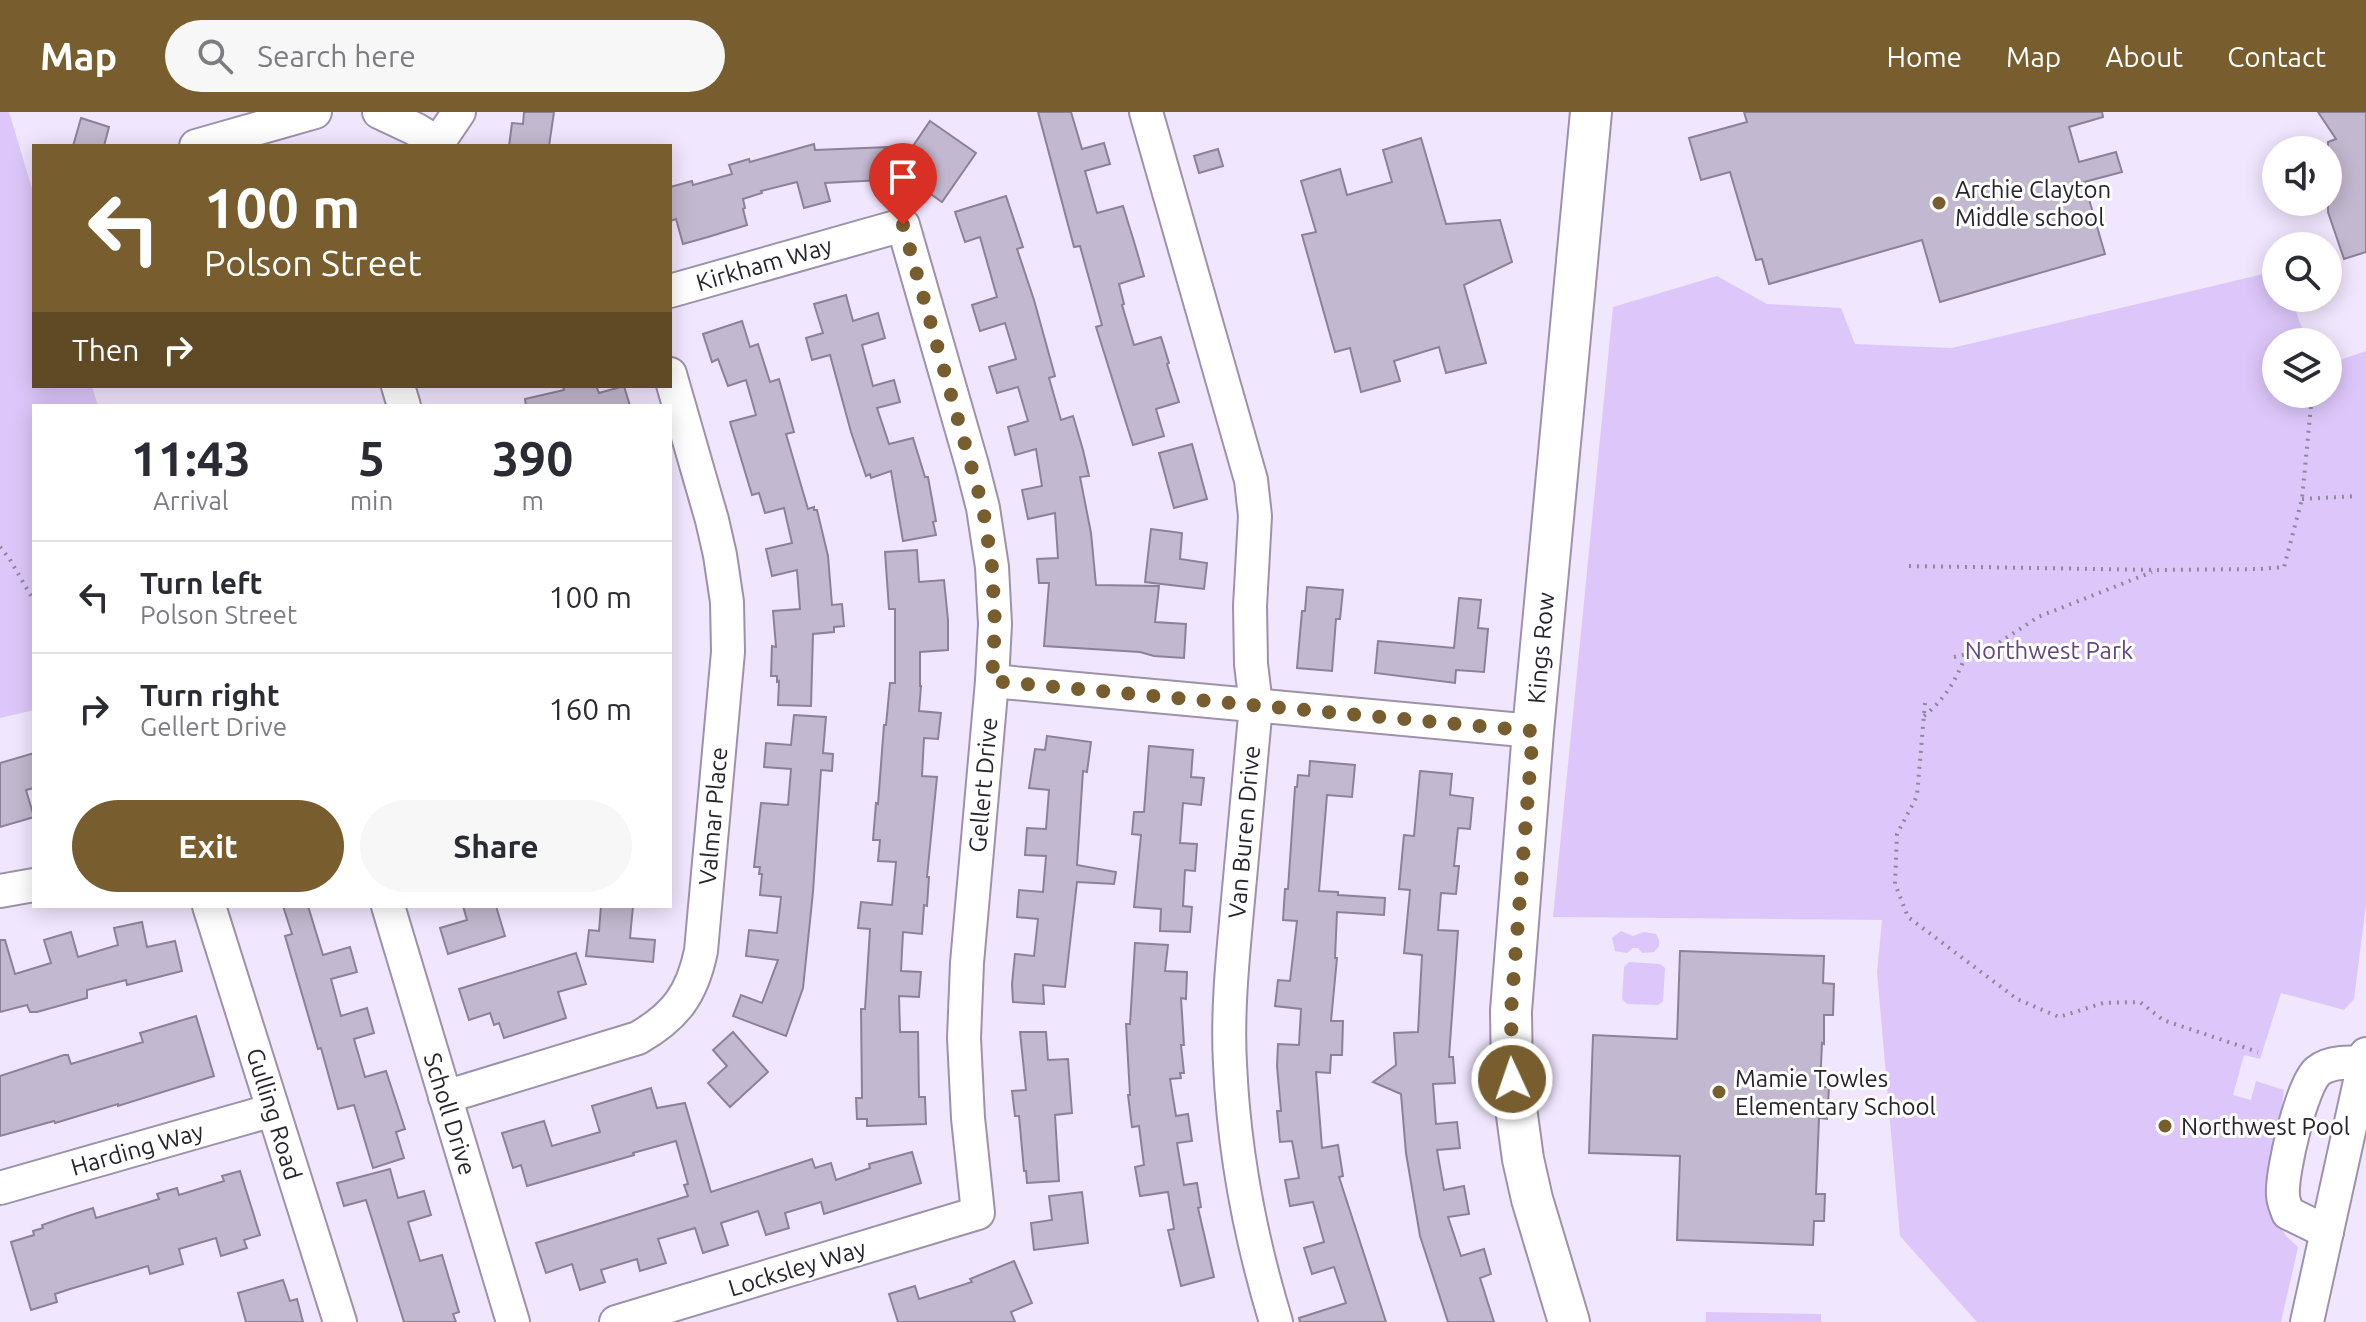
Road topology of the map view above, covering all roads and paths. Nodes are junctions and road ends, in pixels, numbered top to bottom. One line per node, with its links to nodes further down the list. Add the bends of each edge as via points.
1 (315, 112): 6 (street)
2 (379, 112): 7 (street)
3 (459, 112): 7 (street)
4 (1146, 112): 22 (street, Van Buren Drive, via 1251,480 1251,664)
5 (1591, 112): 24 (main road, Kings Row)
6 (203, 144)
7 (437, 144)
8 (903, 225): 9 (street, Kirkham Way); 20 (street, Gellert Drive, via 983,508 995,624)
9 (672, 290)
10 (672, 381): 31 (street, Valmar Place, via 712,520 727,602 728,652 696,973 676,1010 638,1038)
11 (2311, 408): 13 (path)
12 (2357, 496): 13 (path)
13 (2302, 499): 16 (path, via 2284,567)
14 (0, 547): 17 (path)
15 (1909, 566): 16 (path)
16 (2157, 570): 18 (path, via 2038,617 1991,648)
17 (32, 598)
18 (1966, 654): 19 (path); 23 (path, via 1958,678)
19 (1954, 657)
20 (992, 681): 22 (street); 34 (street, Gellert Drive, via 964,1038)
21 (1925, 703): 23 (path)
22 (1256, 705): 24 (street); 39 (street, Van Buren Drive, via 1230,986 1230,1062 1246,1205)
23 (1924, 716): 29 (path, via 1917,796 1897,834 1895,884 1908,917 2017,999 2059,1017 2103,1003 2140,1002 2163,1020)
24 (1533, 731): 40 (main road, Kings Row, via 1511,1011 1512,1079 1532,1199)
25 (32, 885): 26 (street)
26 (0, 891)
27 (210, 908): 32 (street, Gulling Road)
28 (389, 908): 31 (street, Scholl Drive)
29 (2258, 1052)
30 (2365, 1060): 35 (street); 35 (street, via 2319,1069 2308,1081 2285,1163 2288,1213)
31 (445, 1097): 37 (street, Scholl Drive)
32 (273, 1110): 33 (street, Harding Way); 36 (street, Gulling Road)
33 (0, 1188)
34 (978, 1213): 38 (street, Locksley Way)
35 (2327, 1232): 41 (street)
36 (340, 1322)
37 (513, 1322)
38 (616, 1322)
39 (1276, 1322)
40 (1569, 1322)
41 (2307, 1322)

